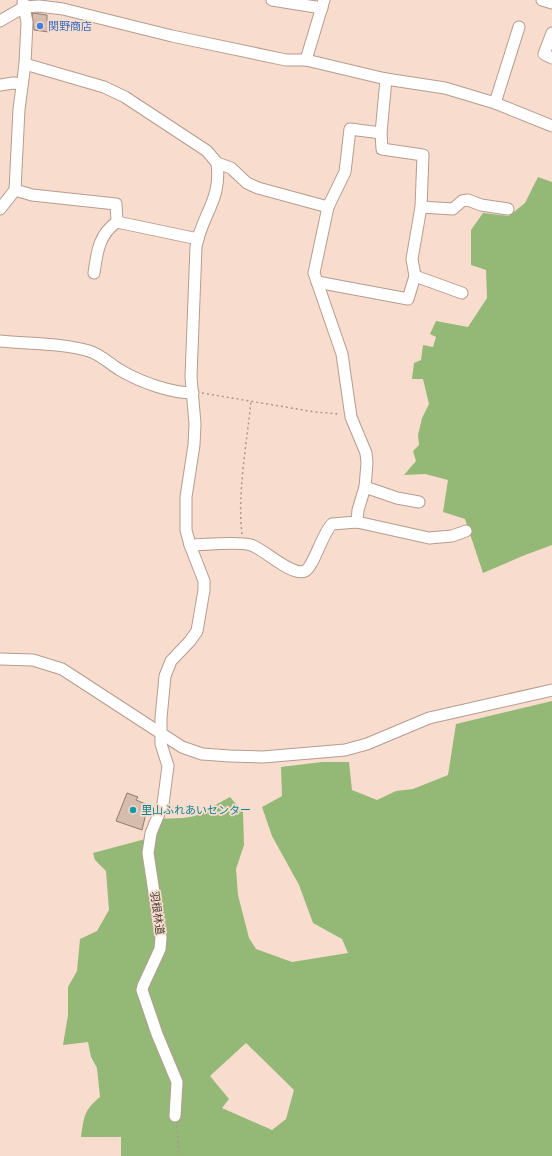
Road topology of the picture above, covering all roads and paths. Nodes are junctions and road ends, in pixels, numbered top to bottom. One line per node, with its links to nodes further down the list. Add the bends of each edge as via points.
1 (272, 0): 6 (street)
2 (542, 0): 4 (street)
3 (39, 3): 5 (street); 11 (street, via 172,36 286,60)
4 (552, 3)
5 (24, 4): 7 (street); 12 (street)
6 (323, 4): 11 (street)
7 (0, 21)
8 (519, 27): 16 (street)
9 (552, 33): 10 (street, via 544,54)
10 (552, 58)
11 (306, 60): 13 (street)
12 (25, 64): 14 (street); 19 (street, via 104,87 118,94 207,151)
13 (386, 79): 16 (street, via 445,88); 18 (street)
14 (22, 84): 15 (street); 20 (street)
15 (0, 85)
16 (495, 103): 17 (street)
17 (552, 126)
18 (381, 133): 21 (street, via 350,130 344,172); 22 (street, via 382,150 423,155)
19 (217, 163): 21 (street, via 231,168 247,183 258,188); 26 (street, 羽根林道, via 219,175 215,199)
20 (15, 190): 23 (street); 25 (street, via 32,195 116,204)
21 (328, 206): 29 (street, via 314,273)
22 (421, 207): 24 (street, via 453,209 462,195 481,205); 28 (street, via 412,259)
23 (0, 209)
24 (508, 209)
25 (117, 222): 26 (street); 27 (street, via 105,231 97,253)
26 (198, 239): 32 (street, 羽根林道, via 191,367)
27 (94, 273)
28 (414, 276): 29 (street, via 408,299); 30 (street)
29 (317, 282): 34 (street, via 342,354)
30 (462, 293)
31 (0, 341): 32 (street, via 90,351 122,371 162,388)
32 (193, 393): 33 (path); 40 (street, 羽根林道, via 194,445 186,497 186,530)
33 (251, 401): 34 (path, via 315,412); 39 (path, via 241,499)
34 (350, 413): 35 (street, via 366,453)
35 (365, 487): 36 (street, via 397,498); 37 (street)
36 (419, 502)
37 (357, 522): 38 (street, via 429,538 452,536); 39 (street, via 332,524 325,531 311,565 305,571 291,569 261,550)
38 (466, 531)
39 (243, 544): 40 (street)
40 (190, 545): 43 (street, 羽根林道, via 204,580 204,590 197,631 171,661 165,676)
41 (0, 659): 43 (street, via 33,660 62,669)
42 (552, 690): 43 (street, via 429,718 367,744 345,750 230,756 192,752)
43 (161, 735): 44 (street, 羽根林道, via 162,751 168,766 163,804 151,833 148,852 161,944 142,990 177,1082)
44 (175, 1116): 45 (path)
45 (179, 1156)

